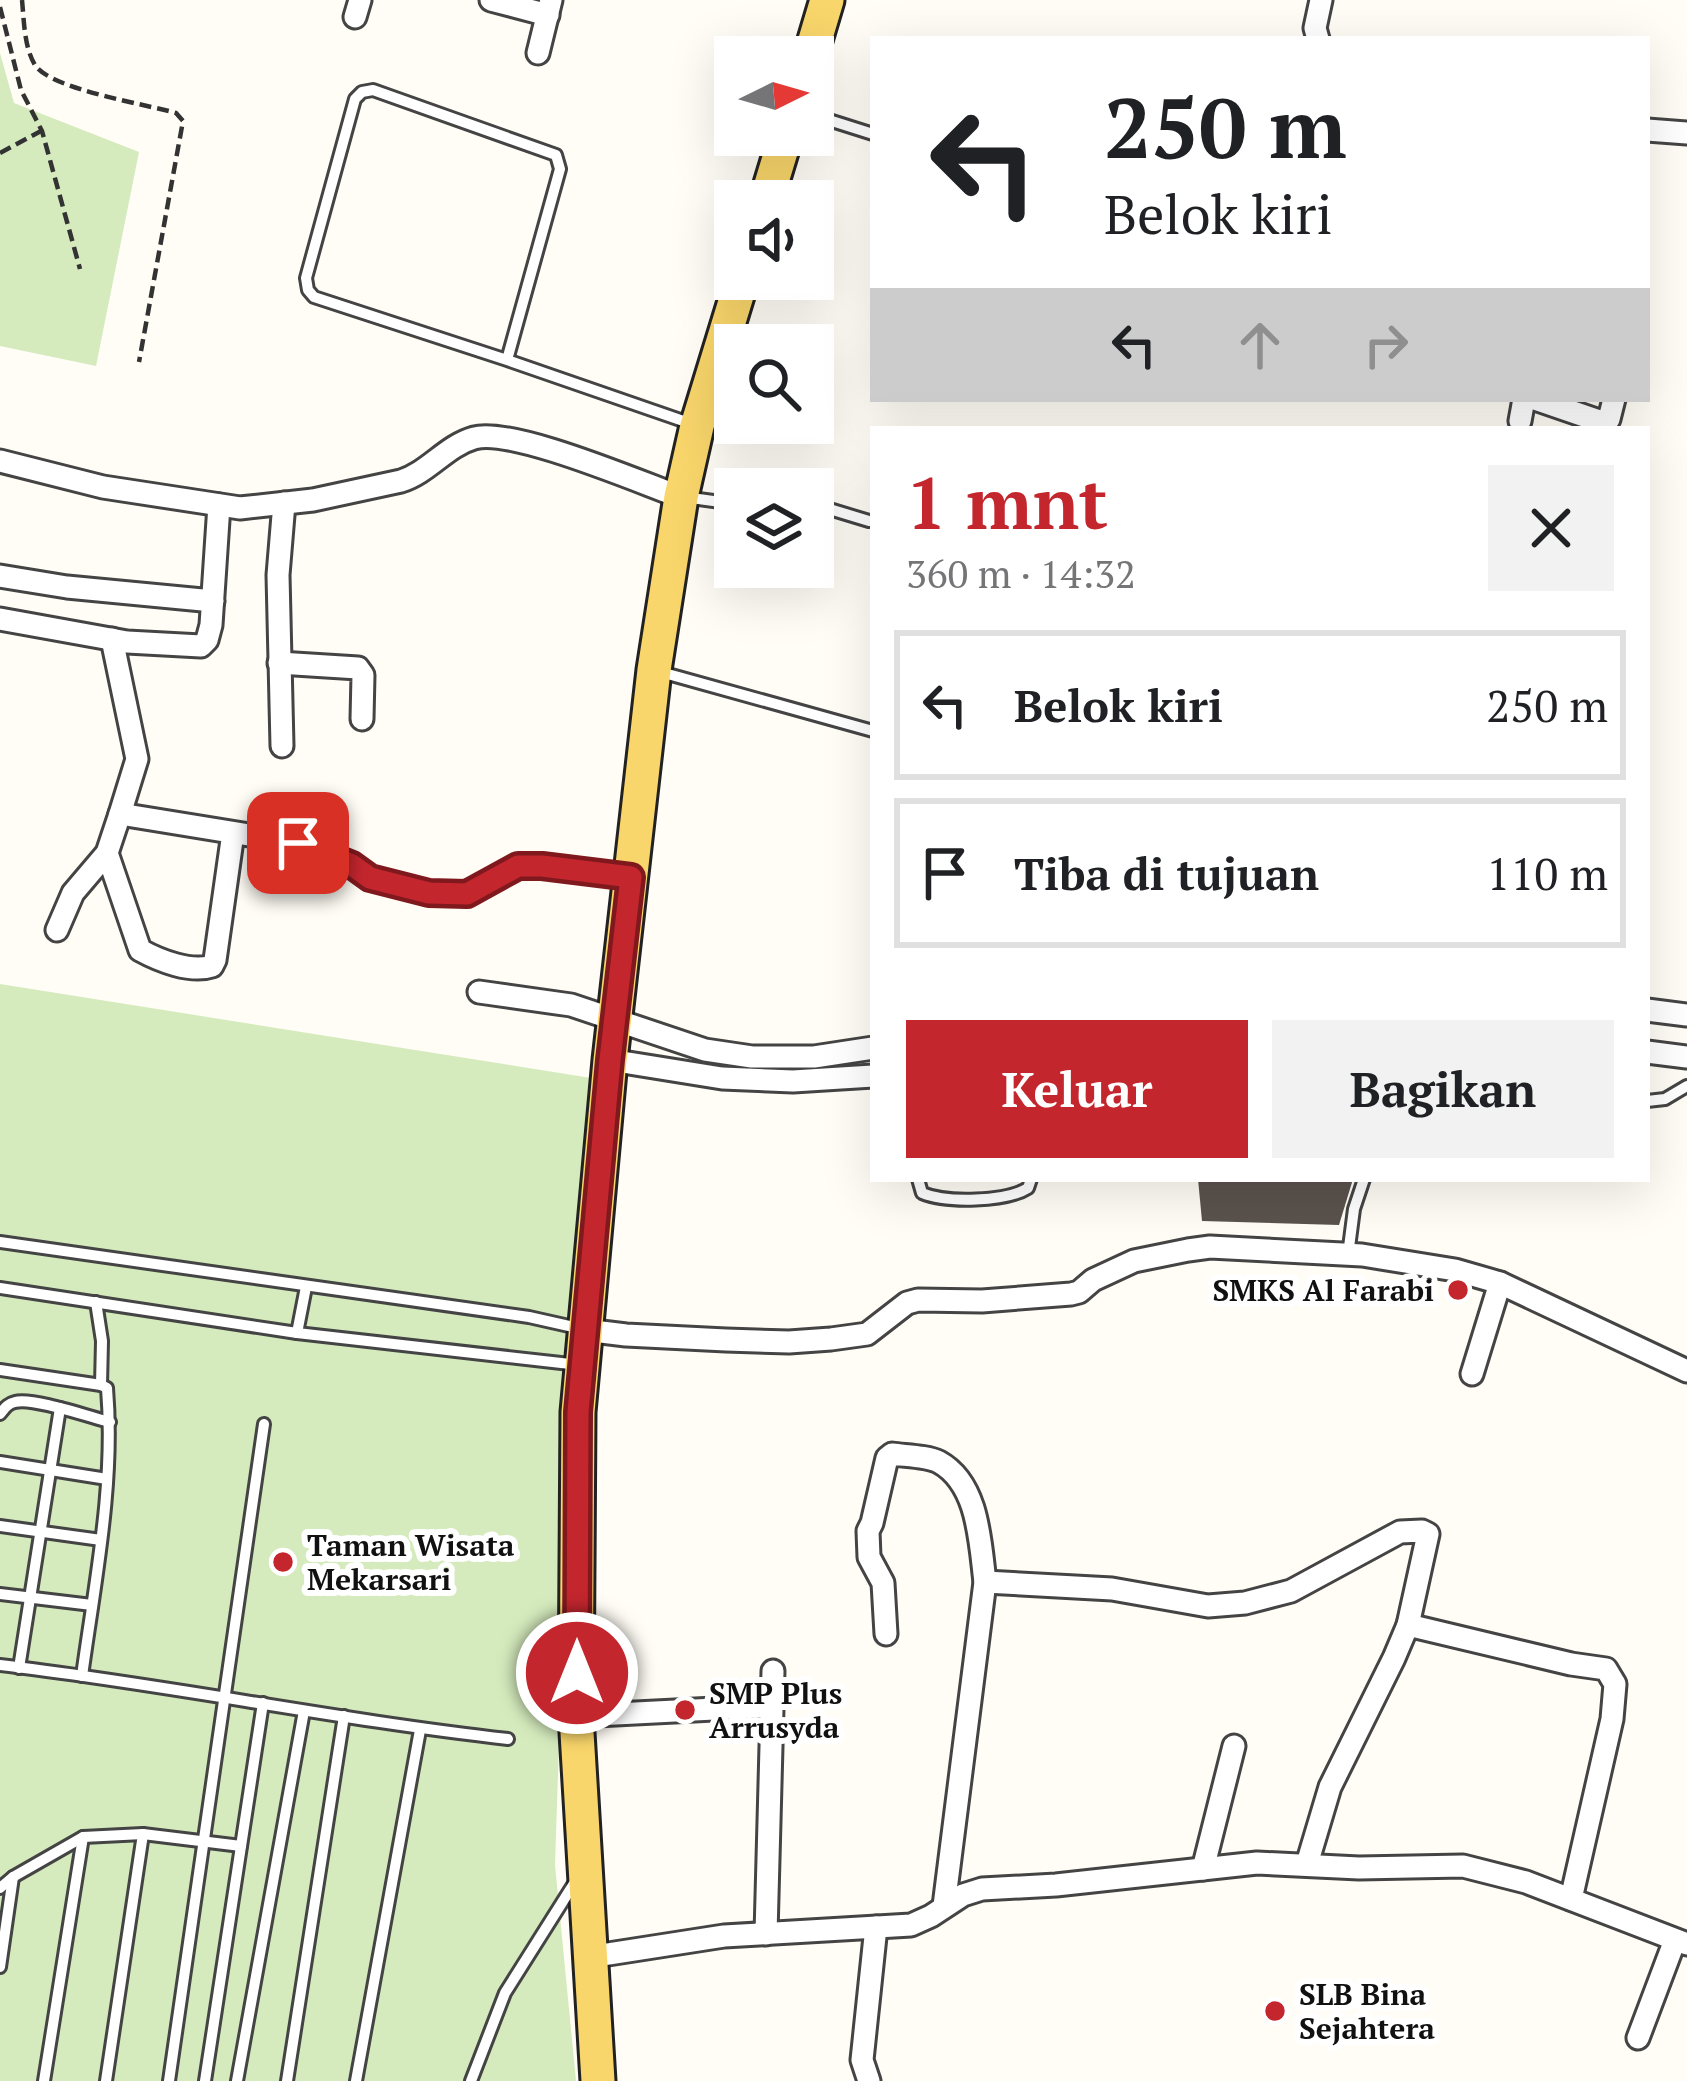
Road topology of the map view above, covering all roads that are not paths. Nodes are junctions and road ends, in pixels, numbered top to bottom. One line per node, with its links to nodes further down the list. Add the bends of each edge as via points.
1 (490, 0): 4 (street)
2 (827, 0): 5 (main road)
3 (1321, 0): 6 (street)
4 (550, 8): 7 (street)
5 (816, 36)
6 (1317, 36)
7 (538, 52)
8 (834, 122): 10 (lane)
9 (1650, 130): 11 (street)
10 (870, 133)
11 (1687, 133)
12 (736, 300): 16 (main road)
13 (507, 360): 13 (lane, via 558,159 362,92 308,290); 16 (lane)
14 (1544, 402): 15 (street, via 1602,422)
15 (1613, 402)
16 (697, 426): 18 (main road)
17 (0, 460): 21 (street)
18 (681, 496): 19 (lane); 20 (street, via 494,436 453,448 401,481); 29 (main road)
19 (714, 501)
20 (284, 503): 21 (street); 28 (street)
21 (219, 505): 25 (street)
22 (834, 510): 23 (lane)
23 (868, 521)
24 (0, 576): 25 (street)
25 (213, 601): 27 (street, via 201,646)
26 (0, 619): 27 (street)
27 (112, 639): 33 (street, via 136,746)
28 (279, 663): 30 (street, via 358,668); 32 (street)
29 (654, 670): 31 (lane); 36 (main road)
30 (362, 718)
31 (870, 730)
32 (282, 746)
33 (120, 814): 34 (street); 35 (street)
34 (232, 833): 35 (street, via 215,960 202,970 140,950); 36 (street, via 298,843 370,878 429,893 467,894 518,866)
35 (107, 853): 37 (street)
36 (631, 877): 41 (main road)
37 (57, 930)
38 (479, 992): 41 (street)
39 (1650, 1010): 40 (street)
40 (1687, 1015)
41 (614, 1018): 42 (street, via 752,1058); 45 (main road)
42 (870, 1048)
43 (1650, 1052): 44 (street)
44 (1687, 1057)
45 (610, 1060): 46 (street, via 722,1078); 58 (main road)
46 (870, 1076)
47 (1687, 1086): 48 (lane)
48 (1650, 1101)
49 (919, 1182): 50 (lane, via 938,1200 1011,1196)
50 (1030, 1182)
51 (1363, 1182): 53 (lane)
52 (0, 1242): 55 (lane)
53 (1348, 1255): 54 (street); 58 (street, via 1188,1250 1134,1262 1071,1294 918,1300 857,1337 747,1341)
54 (1500, 1283): 62 (street); 63 (street)
55 (306, 1287): 58 (lane); 59 (lane)
56 (0, 1288): 57 (lane)
57 (96, 1301): 59 (lane); 64 (lane)
58 (585, 1330): 60 (main road)
59 (297, 1333): 60 (lane)
60 (582, 1366): 90 (main road)
61 (0, 1370): 64 (lane)
62 (1687, 1371)
63 (1472, 1374)
64 (100, 1384): 67 (lane)
65 (60, 1408): 66 (lane, via 18,1401); 67 (lane); 70 (lane)
66 (0, 1414)
67 (110, 1422): 71 (lane)
68 (264, 1424): 85 (lane)
69 (0, 1462): 70 (lane)
70 (52, 1470): 71 (lane); 73 (lane)
71 (107, 1480): 74 (lane)
72 (0, 1526): 73 (lane)
73 (42, 1531): 74 (lane); 77 (lane)
74 (101, 1540): 78 (lane)
75 (985, 1582): 79 (street, via 1245,1603 1291,1591 1400,1532 1422,1531 1429,1540); 80 (street, via 972,1506 956,1478 938,1461 892,1454 868,1531 869,1556 884,1583); 104 (street)
76 (0, 1594): 77 (lane)
77 (32, 1596): 78 (lane); 82 (lane)
78 (92, 1605): 84 (lane)
79 (1408, 1625): 98 (street, via 1330,1787); 103 (street, via 1610,1673 1612,1719)
80 (886, 1634)
81 (0, 1665): 82 (lane)
82 (19, 1667): 84 (lane)
83 (773, 1671): 87 (street)
84 (82, 1676): 85 (lane)
85 (224, 1698): 86 (lane); 96 (lane)
86 (263, 1703): 88 (lane); 97 (lane)
87 (772, 1706): 90 (street); 106 (street)
88 (304, 1711): 89 (lane); 115 (lane)
89 (344, 1716): 91 (lane); 116 (lane)
90 (576, 1716): 99 (main road)
91 (420, 1730): 92 (lane); 117 (lane)
92 (508, 1738)
93 (1234, 1746): 100 (street)
94 (143, 1834): 95 (lane); 96 (lane); 112 (lane)
95 (83, 1837): 101 (lane); 111 (lane)
96 (202, 1841): 97 (lane); 113 (lane)
97 (241, 1846): 114 (lane)
98 (1307, 1864): 100 (street); 103 (street, via 1463,1866)
99 (584, 1869): 108 (main road); 118 (lane, via 505,1993)
100 (1203, 1869): 104 (street, via 982,1889)
101 (13, 1877): 102 (lane); 109 (lane)
102 (0, 1888)
103 (1571, 1899): 107 (street)
104 (944, 1906): 105 (street, via 911,1925)
105 (876, 1928): 106 (street); 120 (street, via 862,2060)
106 (766, 1934): 108 (street)
107 (1681, 1942): 110 (street)
108 (589, 1957): 119 (main road)
109 (0, 1967)
110 (1637, 2038)
111 (44, 2081)
112 (106, 2081)
113 (169, 2081)
114 (205, 2081)
115 (237, 2081)
116 (287, 2081)
117 (356, 2081)
118 (472, 2081)
119 (598, 2081)
120 (869, 2081)

